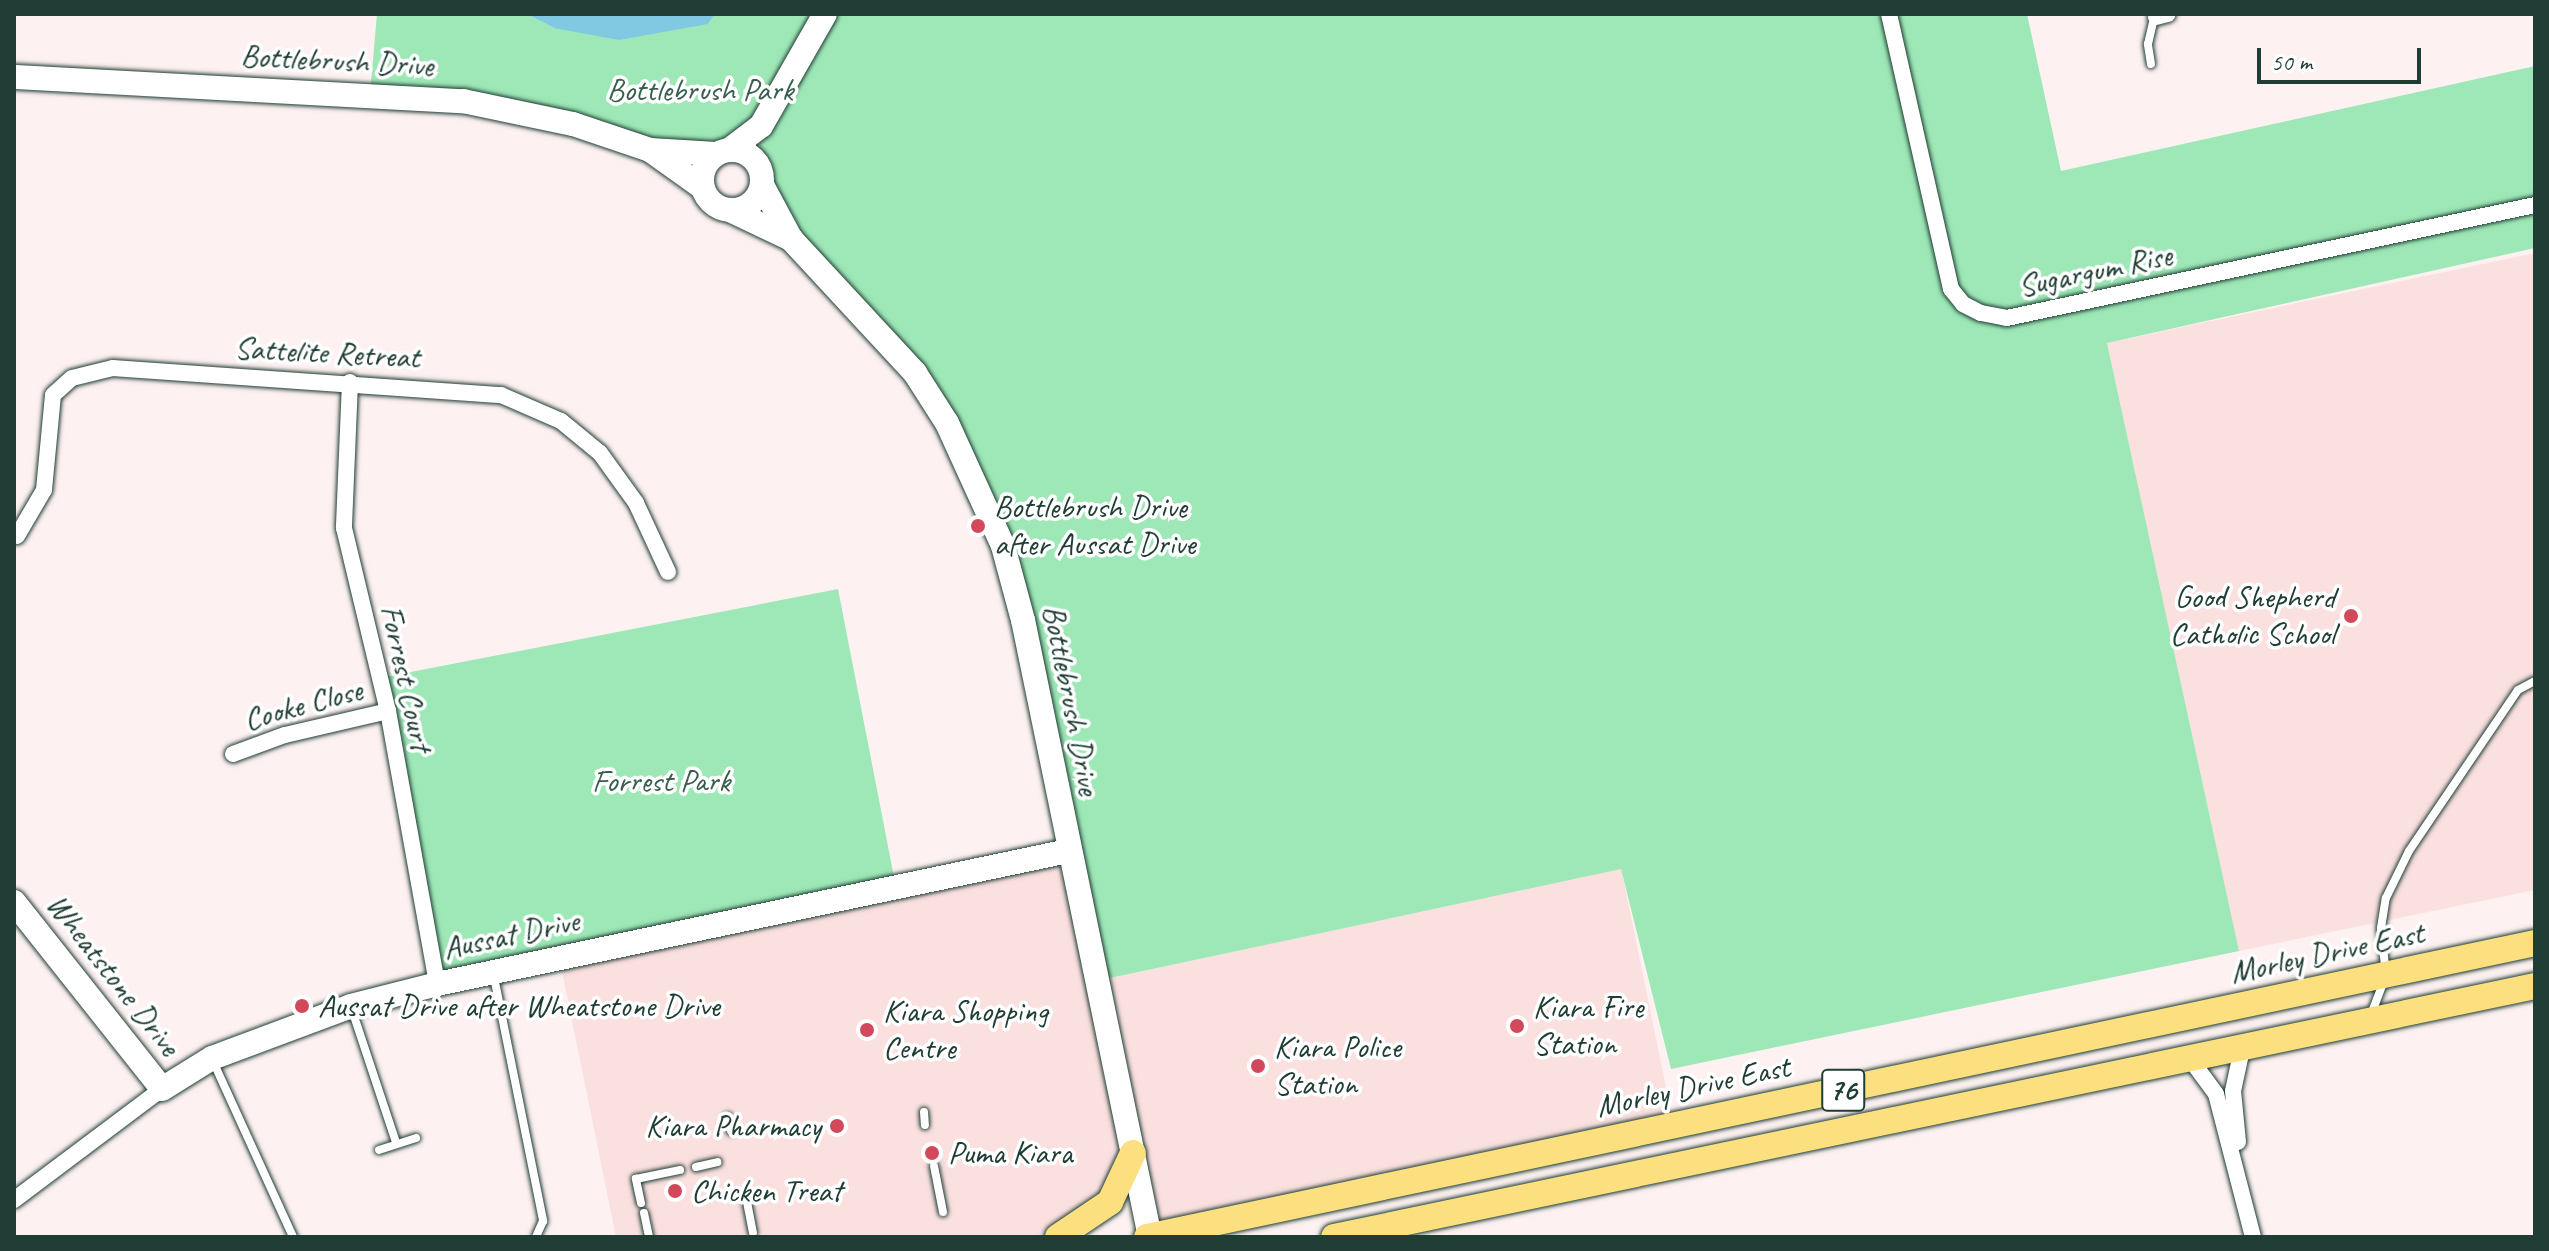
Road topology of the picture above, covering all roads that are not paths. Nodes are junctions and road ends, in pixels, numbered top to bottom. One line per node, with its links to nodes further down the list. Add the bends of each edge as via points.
1 (825, 14): 6 (street)
2 (1889, 14): 11 (street, Sugargum Rise, via 1951,289 1963,304 1981,313 2007,318)
3 (2160, 15): 4 (lane, via 2148,44)
4 (2151, 64)
5 (14, 77): 7 (street, Bottlebrush Drive, via 463,101 573,124)
6 (761, 126): 8 (street); 9 (street)
7 (650, 150): 8 (street, Bottlebrush Drive); 10 (street, Bottlebrush Drive)
8 (722, 152): 9 (street, via 742,152); 10 (street, via 702,173)
9 (760, 175): 12 (street, via 751,203); 13 (street, Bottlebrush Drive)
10 (703, 188): 12 (street, via 714,204)
11 (2535, 205)
12 (730, 210): 13 (street, Bottlebrush Drive)
13 (791, 239): 20 (street, Bottlebrush Drive, via 853,300 915,373 980,488 1023,620)
14 (350, 382): 15 (street, Sattelite Retreat, via 113,368 72,378 53,395 44,490); 16 (street, Sattelite Retreat, via 490,393 561,421 600,453 622,480); 18 (street, Forrest Court, via 344,528)
15 (17, 536)
16 (668, 572)
17 (2535, 681): 24 (lane, via 2518,690 2409,851 2386,898 2381,928)
18 (388, 711): 19 (street, Cooke Close, via 285,735); 25 (street, Forrest Court)
19 (233, 754)
20 (1068, 851): 23 (street, Aussat Drive); 41 (street, Bottlebrush Drive)
21 (14, 902): 32 (street, Wheatstone Drive)
22 (2535, 943): 24 (main road, Morley Drive East / 76)
23 (493, 971): 25 (street, Aussat Drive); 57 (lane, via 543,1221)
24 (2386, 975): 28 (lane, via 2378,1005); 36 (main road, Morley Drive East / 76)
25 (437, 984): 27 (street, Aussat Drive)
26 (2535, 986): 28 (main road, 76)
27 (351, 1006): 30 (street, Aussat Drive); 39 (lane)
28 (2363, 1023): 29 (main road, 76)
29 (2242, 1049): 31 (main road, 76); 47 (street, via 2233,1091)
30 (212, 1058): 32 (street, Aussat Drive); 56 (lane)
31 (2191, 1060): 42 (main road, 76); 47 (street, via 2216,1094)
32 (162, 1089): 49 (street, Aussat Drive)
33 (924, 1112): 35 (lane)
34 (728, 1117): 37 (lane)
35 (925, 1125)
36 (1662, 1128): 42 (main road, via 1683,1155); 48 (main road, Morley Drive East / 76)
37 (731, 1131)
38 (416, 1138): 39 (lane)
39 (396, 1142): 40 (lane)
40 (379, 1150)
41 (1133, 1153): 59 (main road, via 1110,1202); 60 (street, Bottlebrush Drive)
42 (1713, 1161): 54 (main road, 76)
43 (717, 1162): 45 (lane)
44 (934, 1166): 52 (lane)
45 (696, 1167)
46 (680, 1170): 51 (lane, via 636,1179)
47 (2241, 1175): 62 (street)
48 (1388, 1186): 54 (main road, via 1402,1208); 60 (main road, Morley Drive East / 76)
49 (14, 1200)
50 (747, 1202): 55 (lane)
51 (641, 1203)
52 (943, 1212)
53 (644, 1213): 58 (lane)
54 (1451, 1214): 61 (main road, 76)
55 (753, 1232)
56 (293, 1237)
57 (536, 1237)
58 (649, 1237)
59 (1058, 1237)
60 (1150, 1237)
61 (1334, 1237)
62 (2253, 1237)

